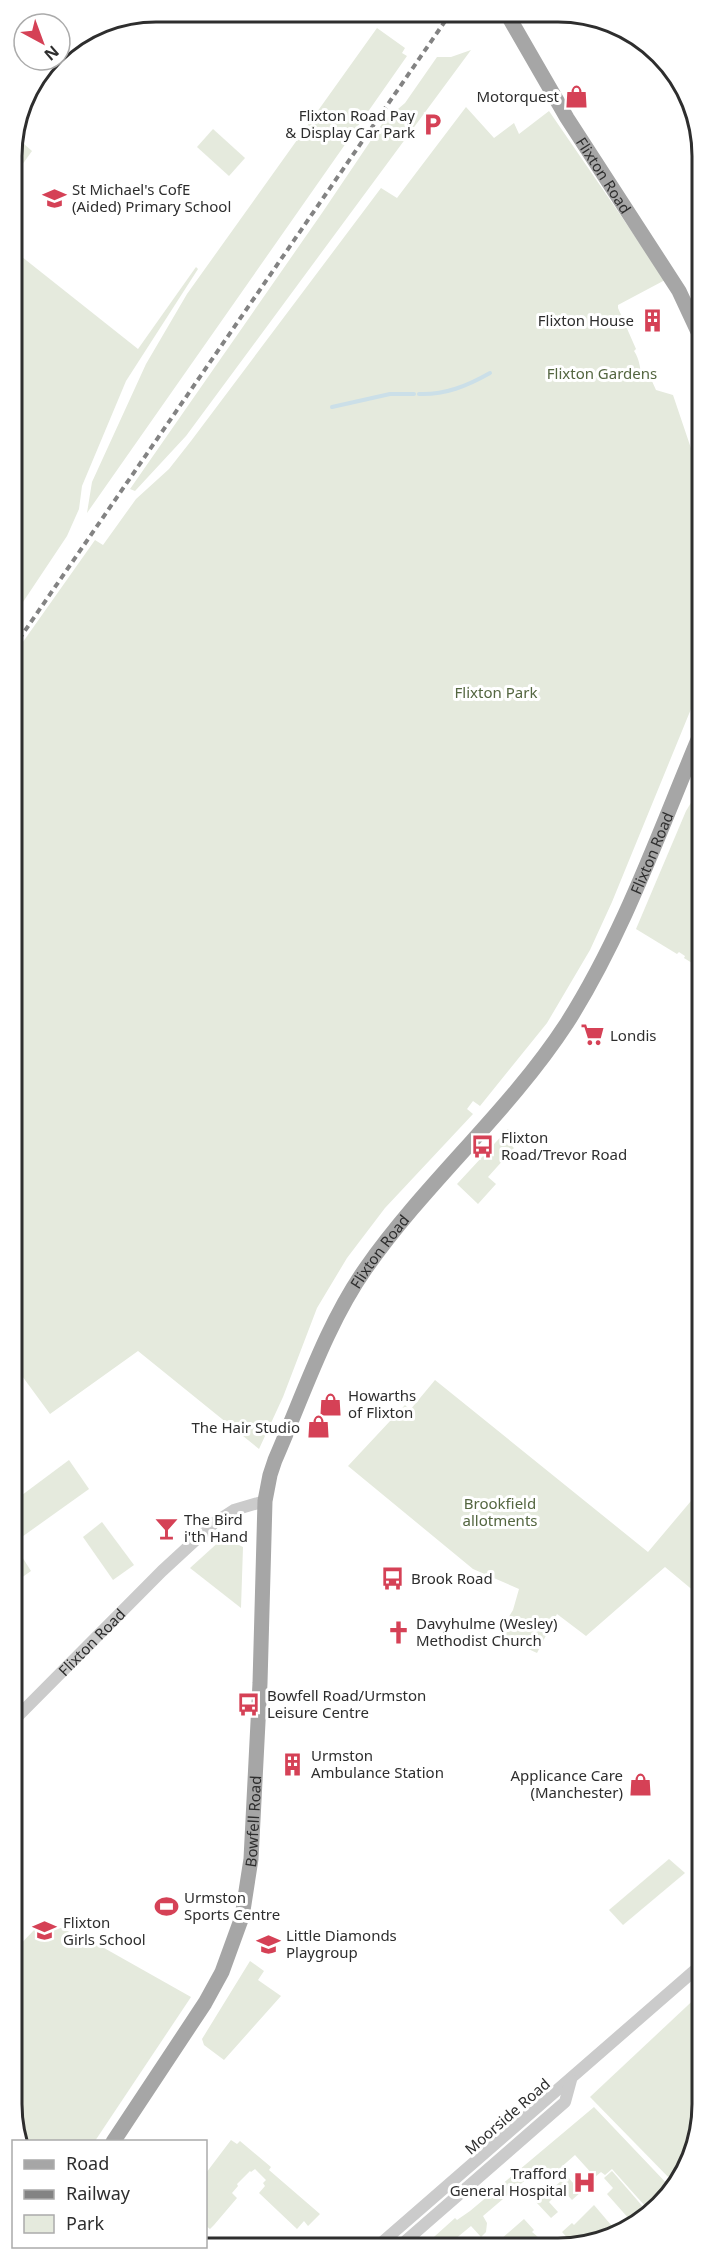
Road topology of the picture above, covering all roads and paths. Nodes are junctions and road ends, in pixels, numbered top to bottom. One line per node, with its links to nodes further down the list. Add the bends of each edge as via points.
1 (512, 22): 2 (main road, Flixton Road, via 567,118 679,291)
2 (692, 319)
3 (692, 767): 4 (main road, Flixton Road, via 615,936 567,1022 525,1080 400,1223 353,1288 275,1460)
4 (265, 1501): 5 (street, Flixton Road, via 234,1510 214,1523); 8 (main road, Bowfell Road, via 251,1859 242,1917 222,1972)
5 (22, 1712)
6 (691, 1974): 7 (street, Moorside Road)
7 (572, 2079): 9 (street, Moorside Road); 10 (street, Moorside Road, via 565,2102)
8 (114, 2140)
9 (488, 2152): 10 (street); 11 (street, Moorside Road)
10 (498, 2162): 12 (street, Moorside Road)
11 (387, 2238)
12 (409, 2238)

